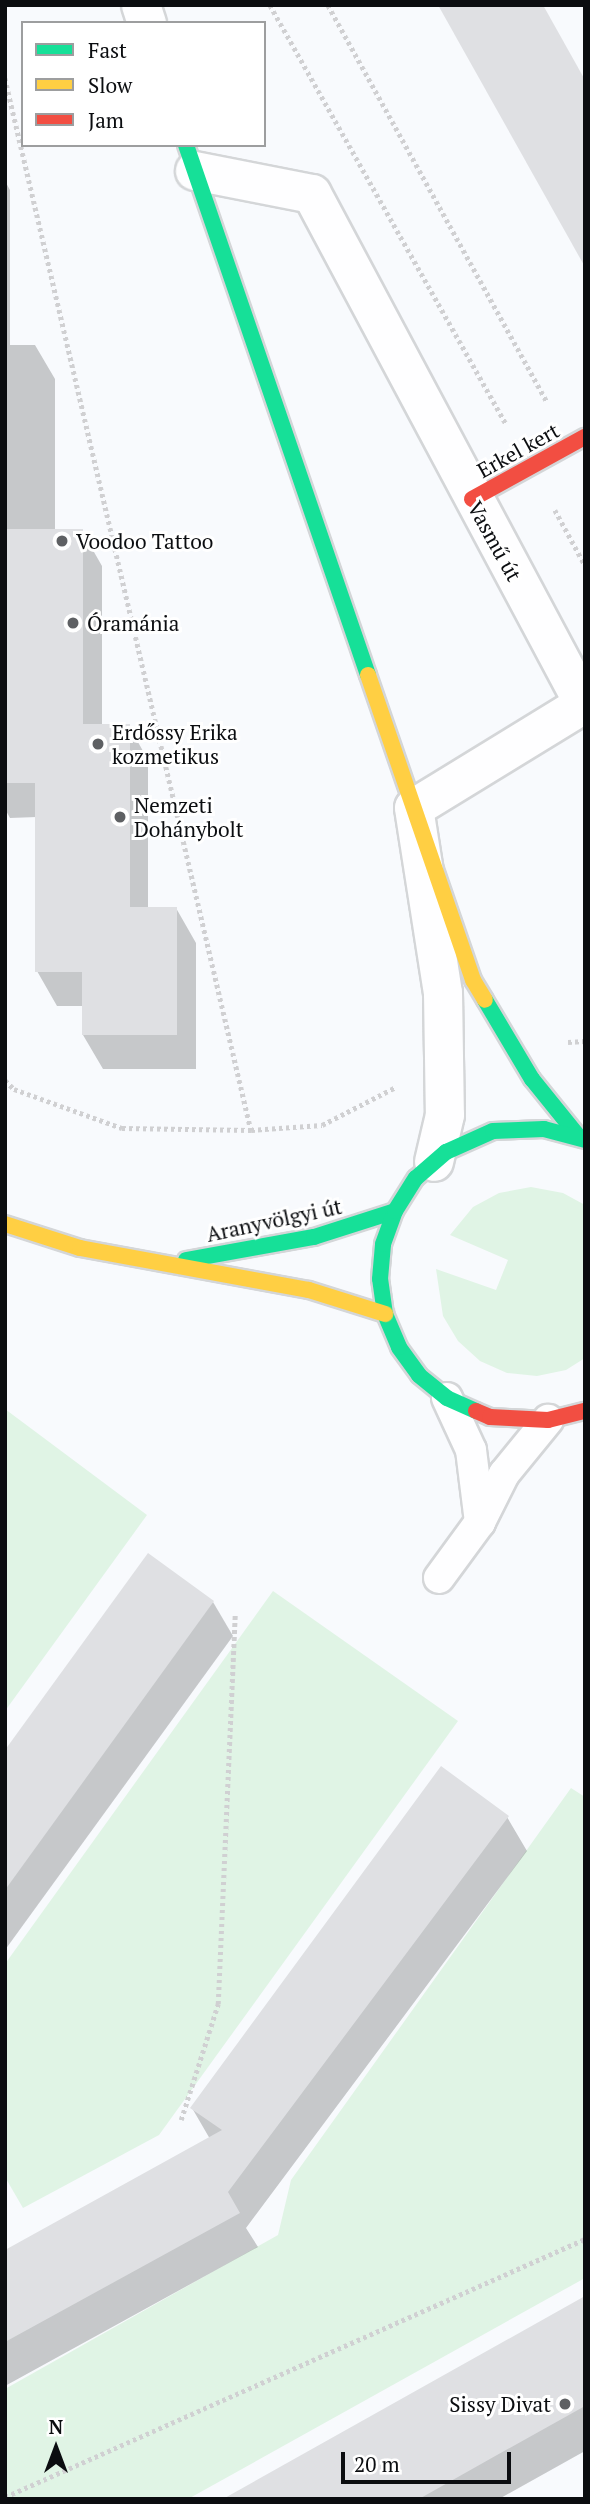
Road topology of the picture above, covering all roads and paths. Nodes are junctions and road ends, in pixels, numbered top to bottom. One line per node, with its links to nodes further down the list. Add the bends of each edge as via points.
1 (270, 5): 8 (path)
2 (328, 5): 7 (path)
3 (5, 78): 4 (path)
4 (21, 146)
5 (21, 147): 14 (path)
6 (191, 158): 9 (street, Vasmű út, via 312,194); 11 (street, Vasmű út)
7 (577, 441): 8 (street, Erkel kert)
8 (531, 466): 9 (street, Erkel kert); 10 (path)
9 (472, 499): 11 (street, Vasmű út, via 584,704)
10 (585, 565)
11 (414, 808): 15 (street, Vasmű út, via 473,980 532,1079); 16 (street, Vasmű út, via 443,993 445,1115)
12 (5, 1080): 14 (path, via 14,1089 122,1128)
13 (377, 1097): 14 (path, via 322,1125)
14 (251, 1130)
15 (581, 1138): 16 (street, via 544,1129 492,1131)
16 (434, 1162): 17 (street, via 416,1178)
17 (395, 1211): 19 (street, Aranyvölgyi út, via 314,1237); 20 (street, via 382,1256)
18 (5, 1224): 19 (street, Aranyvölgyi út, via 80,1248)
19 (161, 1265): 20 (street, Aranyvölgyi út, via 309,1290)
20 (385, 1314): 21 (street, via 412,1366)
21 (447, 1398): 23 (street, via 490,1417); 24 (lane, via 471,1450)
22 (585, 1411): 23 (street)
23 (548, 1420): 24 (lane, via 504,1475)
24 (480, 1522): 25 (lane)
25 (439, 1578)
26 (235, 1614): 27 (path, via 218,2004)
27 (181, 2120)
28 (585, 2239): 29 (path)
29 (5, 2497)

